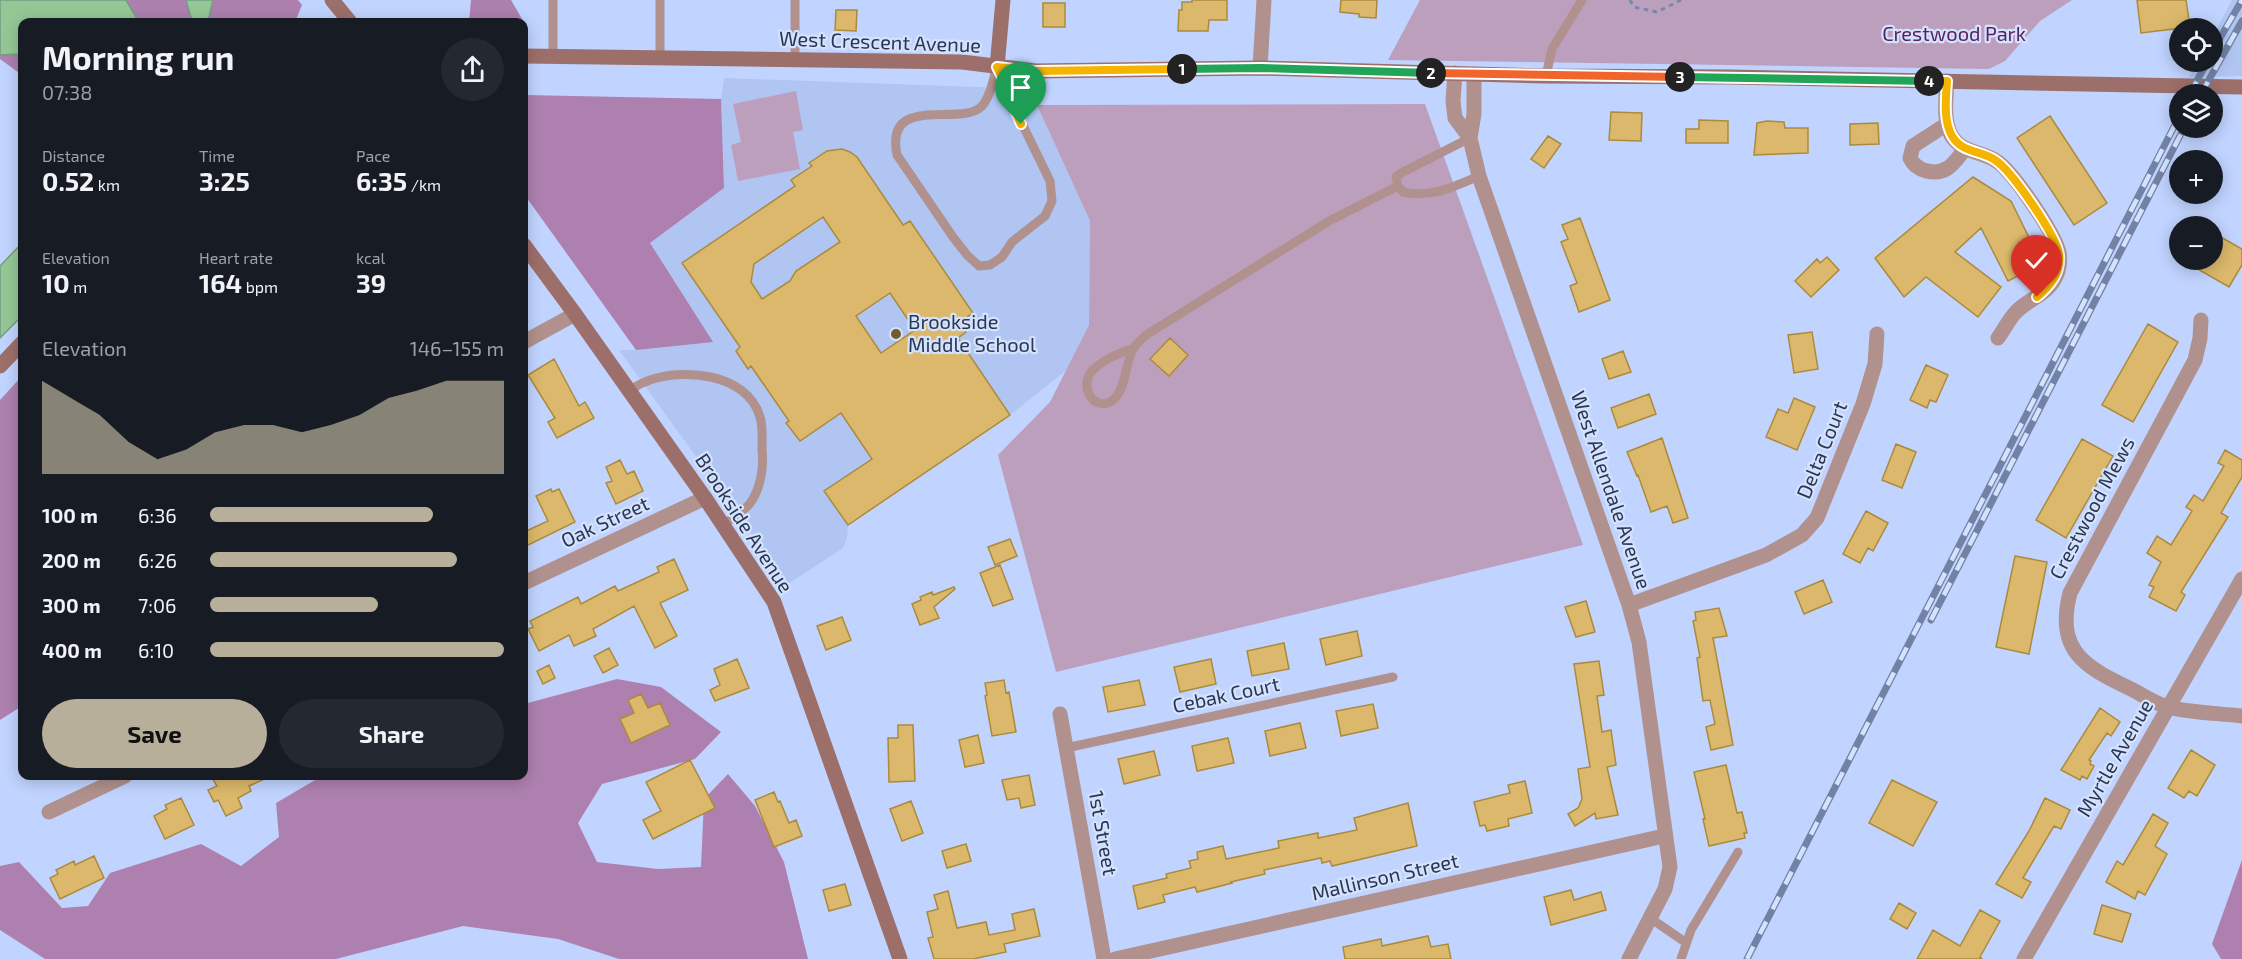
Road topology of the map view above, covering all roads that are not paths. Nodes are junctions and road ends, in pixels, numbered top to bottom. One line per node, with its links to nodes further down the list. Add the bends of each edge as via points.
1 (332, 0): 8 (main road)
2 (553, 0): 10 (lane)
3 (660, 0): 11 (lane)
4 (795, 0): 12 (lane)
5 (1003, 0): 13 (main road)
6 (1264, 0): 14 (street)
7 (1582, 0): 17 (lane, via 1552,49)
8 (347, 18)
9 (528, 56): 10 (main road, West Crescent Avenue)
10 (553, 57): 11 (main road, West Crescent Avenue)
11 (660, 58): 12 (main road, West Crescent Avenue)
12 (795, 60): 13 (main road, West Crescent Avenue, via 962,62)
13 (997, 67): 13 (lane, via 983,106 961,115 920,116 904,123 896,133 895,144 897,155 953,237 980,266 990,265 1002,256 1012,242 1045,216 1052,201 1050,181); 14 (main road, West Crescent Avenue, via 1035,71)
14 (1260, 68): 15 (main road, West Crescent Avenue)
15 (1455, 73): 16 (main road, West Crescent Avenue); 21 (street, West Allendale Avenue, via 1455,118)
16 (1474, 74): 17 (main road, West Crescent Avenue); 21 (street, West Allendale Avenue)
17 (1546, 76): 18 (main road, West Crescent Avenue)
18 (1947, 81): 19 (main road, West Crescent Avenue); 20 (street)
19 (2242, 87)
20 (1947, 124): 22 (street, via 1951,135); 22 (street, via 1913,146 1912,163 1938,172 1947,169)
21 (1470, 138): 23 (street, West Allendale Avenue); 24 (lane, via 1403,172 1396,177)
22 (1965, 149): 29 (street, via 1990,157 2002,166 2053,238 2059,255 2055,279 2016,311)
23 (1479, 176): 24 (lane, via 1440,192 1412,194); 39 (street, West Allendale Avenue)
24 (1398, 186): 32 (lane, via 1329,220 1146,335)
25 (528, 250): 26 (main road, Brookside Avenue)
26 (575, 314): 30 (street); 34 (main road, Brookside Avenue)
27 (2201, 320): 41 (street, Crestwood Mews, via 2195,360 2070,593 2066,610 2070,642 2088,667)
28 (1877, 334): 39 (street, Delta Court, via 1875,364 1863,404 1817,518 1802,535 1766,555)
29 (1998, 338)
30 (528, 340)
31 (18, 347): 33 (main road)
32 (1134, 348): 32 (lane, via 1118,395 1100,404 1090,398 1086,387 1094,369)
33 (0, 366)
34 (629, 391): 35 (main road, Brookside Avenue); 36 (lane, via 643,382 682,374 717,379 737,387 750,400 760,416 761,475 750,504)
35 (705, 498): 36 (main road, Brookside Avenue); 38 (street, Oak Street)
36 (723, 525): 51 (main road, Brookside Avenue, via 774,602)
37 (2242, 579): 41 (street, Myrtle Avenue)
38 (528, 581)
39 (1629, 605): 47 (street, West Allendale Avenue, via 1639,642)
40 (1393, 677): 44 (lane, Cebak Court)
41 (2168, 707): 43 (street, Crestwood Mews); 56 (street, Myrtle Avenue)
42 (1060, 714): 44 (street, 1st Street)
43 (2242, 716)
44 (1066, 748): 52 (street, 1st Street)
45 (117, 780): 46 (street)
46 (50, 812)
47 (1664, 836): 49 (street, West Allendale Avenue, via 1670,867 1665,889); 53 (street, Mallinson Street)
48 (1738, 852): 50 (lane)
49 (1650, 918): 50 (lane); 54 (street)
50 (1685, 942): 55 (lane)
51 (900, 959)
52 (1104, 959)
53 (1114, 959)
54 (1629, 959)
55 (1681, 959)
56 (2024, 959)

